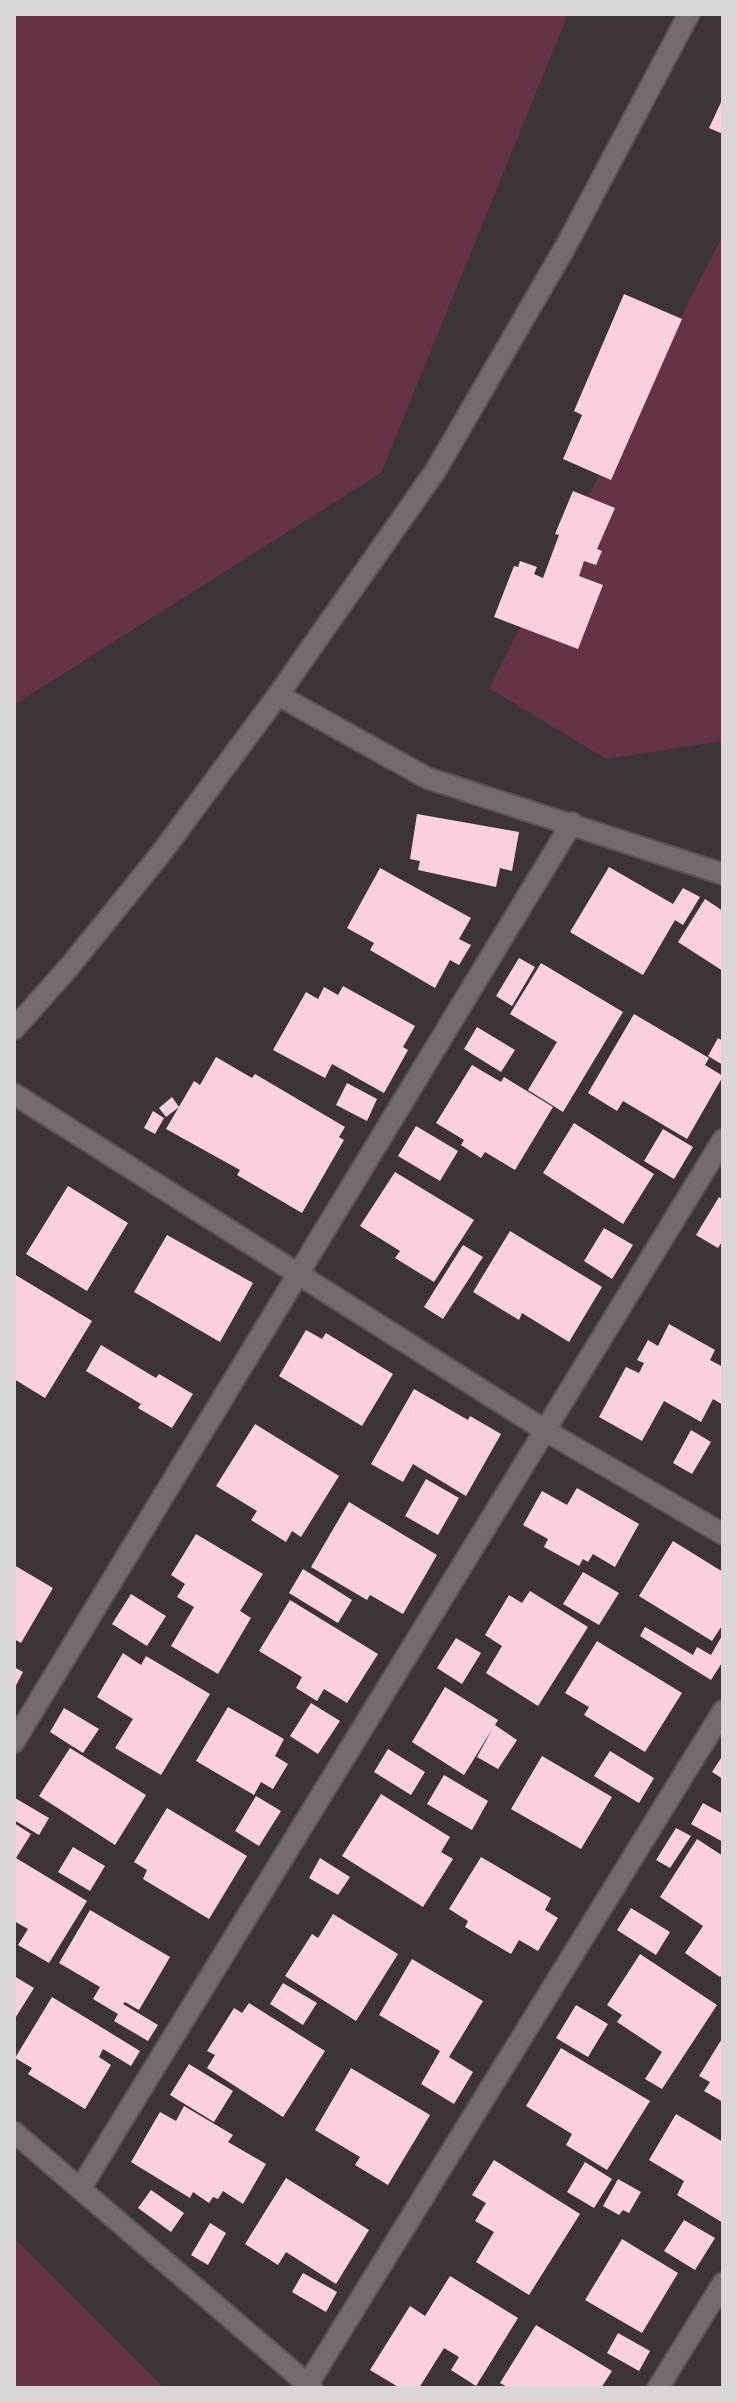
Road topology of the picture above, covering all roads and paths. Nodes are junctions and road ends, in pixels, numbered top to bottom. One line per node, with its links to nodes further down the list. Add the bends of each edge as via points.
1 (689, 14): 2 (street, via 567,244 436,470)
2 (278, 695): 3 (street, via 427,778); 5 (street, via 159,856)
3 (572, 823): 4 (street); 8 (street)
4 (723, 874)
5 (14, 1029)
6 (14, 1094): 8 (street)
7 (723, 1140): 9 (street)
8 (297, 1275): 9 (street); 12 (street)
9 (546, 1431): 10 (street); 14 (street)
10 (723, 1534)
11 (723, 1711): 16 (street)
12 (14, 1742)
13 (14, 2132): 14 (street)
14 (80, 2189): 16 (street)
15 (723, 2283): 17 (street)
16 (310, 2386)
17 (658, 2388)

